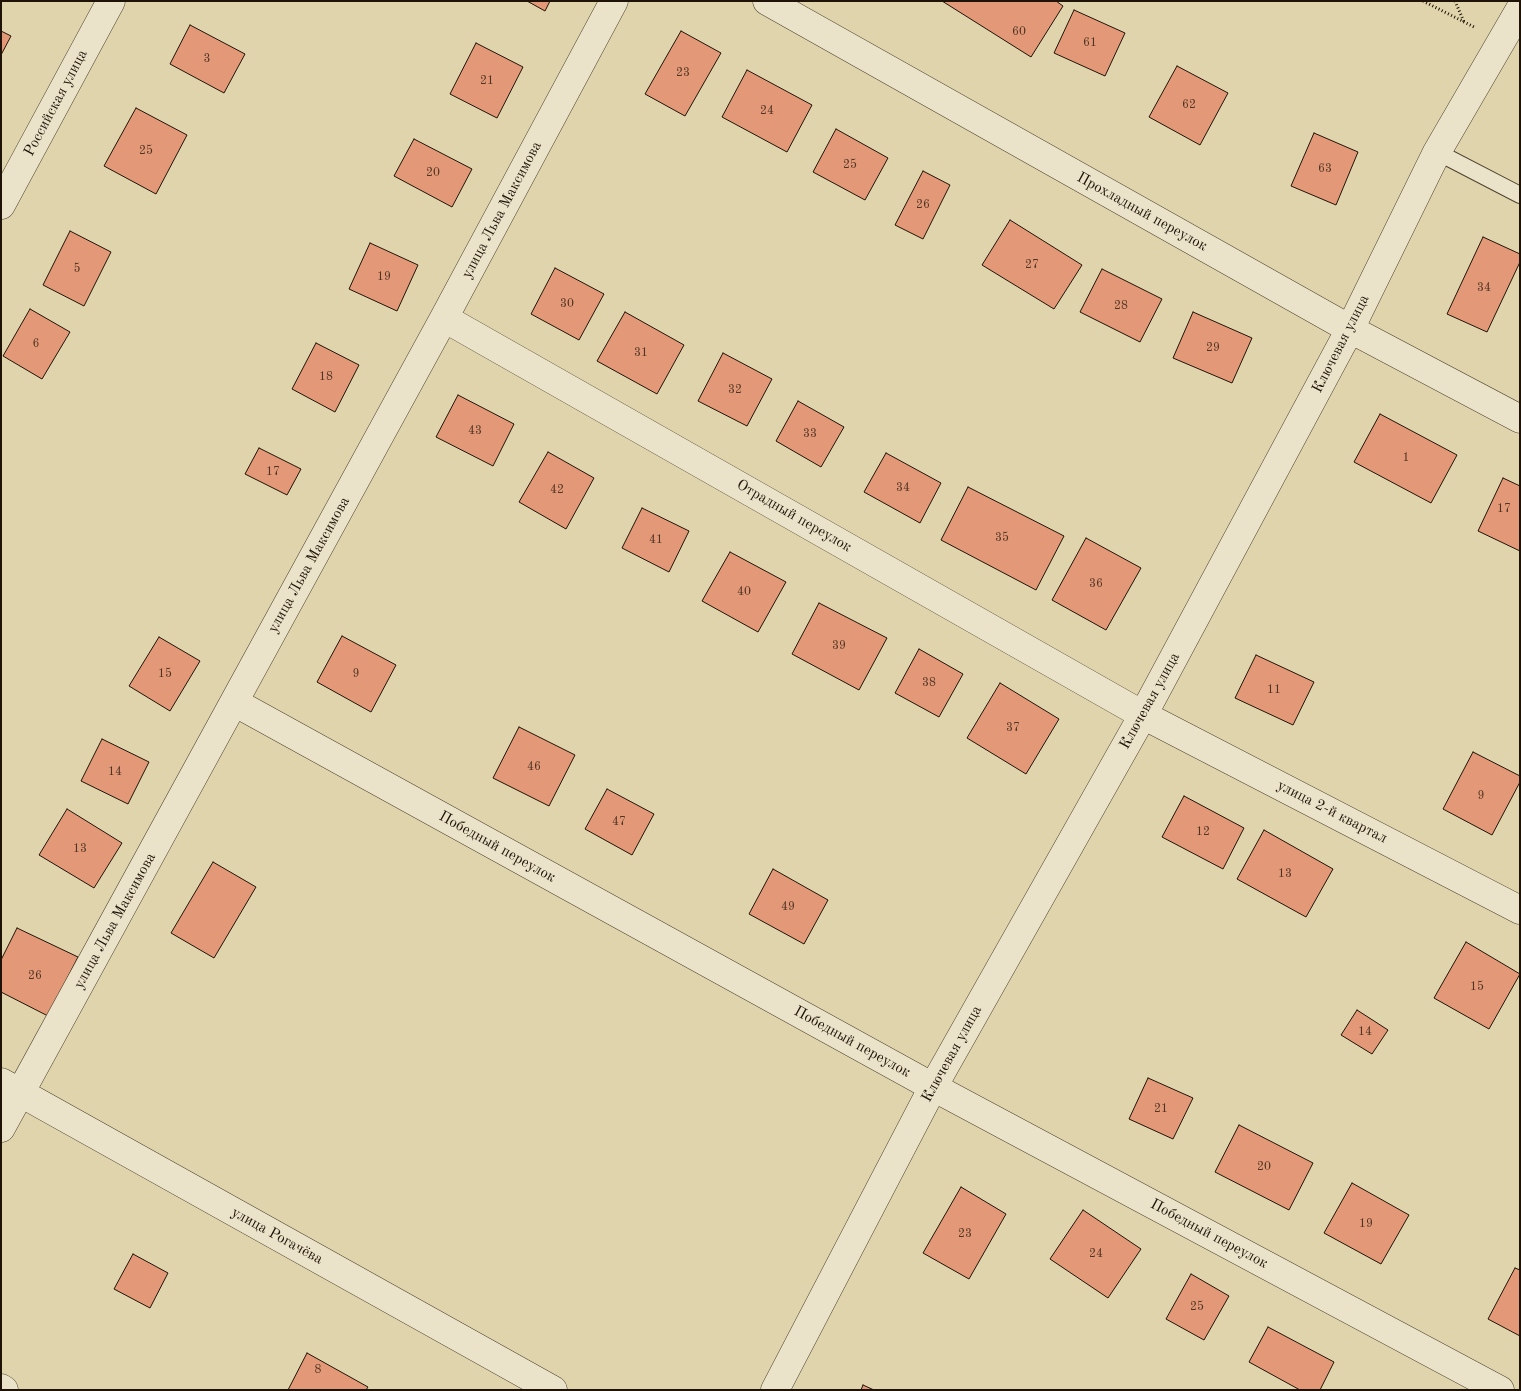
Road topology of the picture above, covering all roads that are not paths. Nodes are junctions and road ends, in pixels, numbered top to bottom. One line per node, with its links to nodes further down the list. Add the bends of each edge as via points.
1 (112, 1): 7 (street, Российская улица)
2 (614, 1): 8 (street, улица Льва Максимова)
3 (767, 1): 9 (street, Прохладный переулок)
4 (1520, 9): 5 (street, Ключевая улица)
5 (1437, 152): 6 (lane); 9 (street, Ключевая улица)
6 (1520, 196)
7 (1, 206)
8 (444, 318): 11 (street, улица Льва Максимова); 12 (street, Отрадный переулок)
9 (1350, 329): 10 (street, Прохладный переулок); 12 (street, Ключевая улица)
10 (1520, 419)
11 (234, 702): 14 (street, Победный переулок); 15 (street, улица Льва Максимова)
12 (1144, 714): 13 (street, улица 2-й квартал); 14 (street, Ключевая улица)
13 (1520, 910)
14 (932, 1086): 18 (street, Ключевая улица); 19 (street, Победный переулок)
15 (11, 1087): 16 (street, улица Льва Максимова); 17 (street, улица Рогачёва)
16 (1, 1128)
17 (552, 1390)
18 (775, 1390)
19 (1500, 1390)

